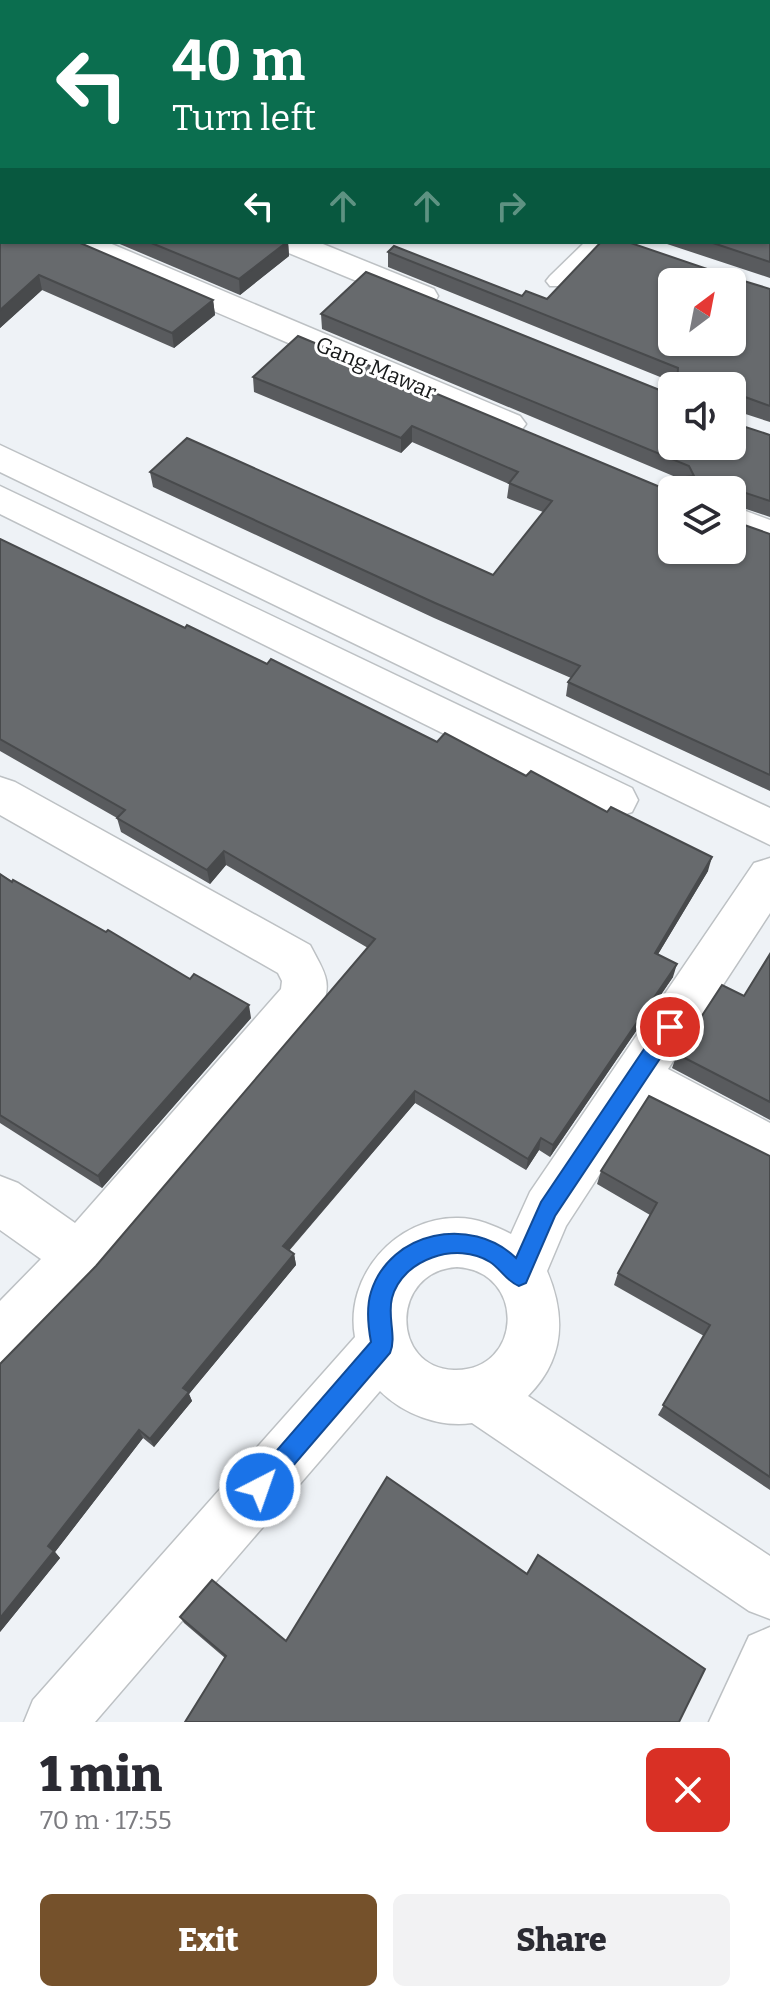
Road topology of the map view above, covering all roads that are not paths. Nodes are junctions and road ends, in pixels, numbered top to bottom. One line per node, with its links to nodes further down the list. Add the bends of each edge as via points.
1 (85, 244): 6 (street, Gang Mawar)
2 (295, 244): 5 (street)
3 (596, 244): 4 (lane)
4 (558, 281)
5 (452, 308)
6 (542, 438)
7 (0, 457): 13 (street)
8 (0, 499): 12 (street)
9 (746, 525): 10 (street)
10 (770, 535)
11 (0, 794): 18 (street, via 294,959 305,981 303,997)
12 (617, 800)
13 (770, 828)
14 (770, 876): 15 (street)
15 (637, 1077): 16 (street); 19 (street, via 548,1209)
16 (770, 1149)
17 (0, 1200): 18 (street)
18 (80, 1256): 20 (street)
19 (519, 1275): 21 (street, via 497,1255 471,1244 443,1243 416,1252 395,1270 381,1294 378,1323); 22 (street, via 534,1309 531,1346 512,1377)
20 (0, 1339)
21 (383, 1346): 22 (street, via 411,1382 444,1395); 25 (street)
22 (478, 1395): 23 (street)
23 (770, 1590)
24 (770, 1657): 26 (street)
25 (55, 1722)
26 (740, 1722)

